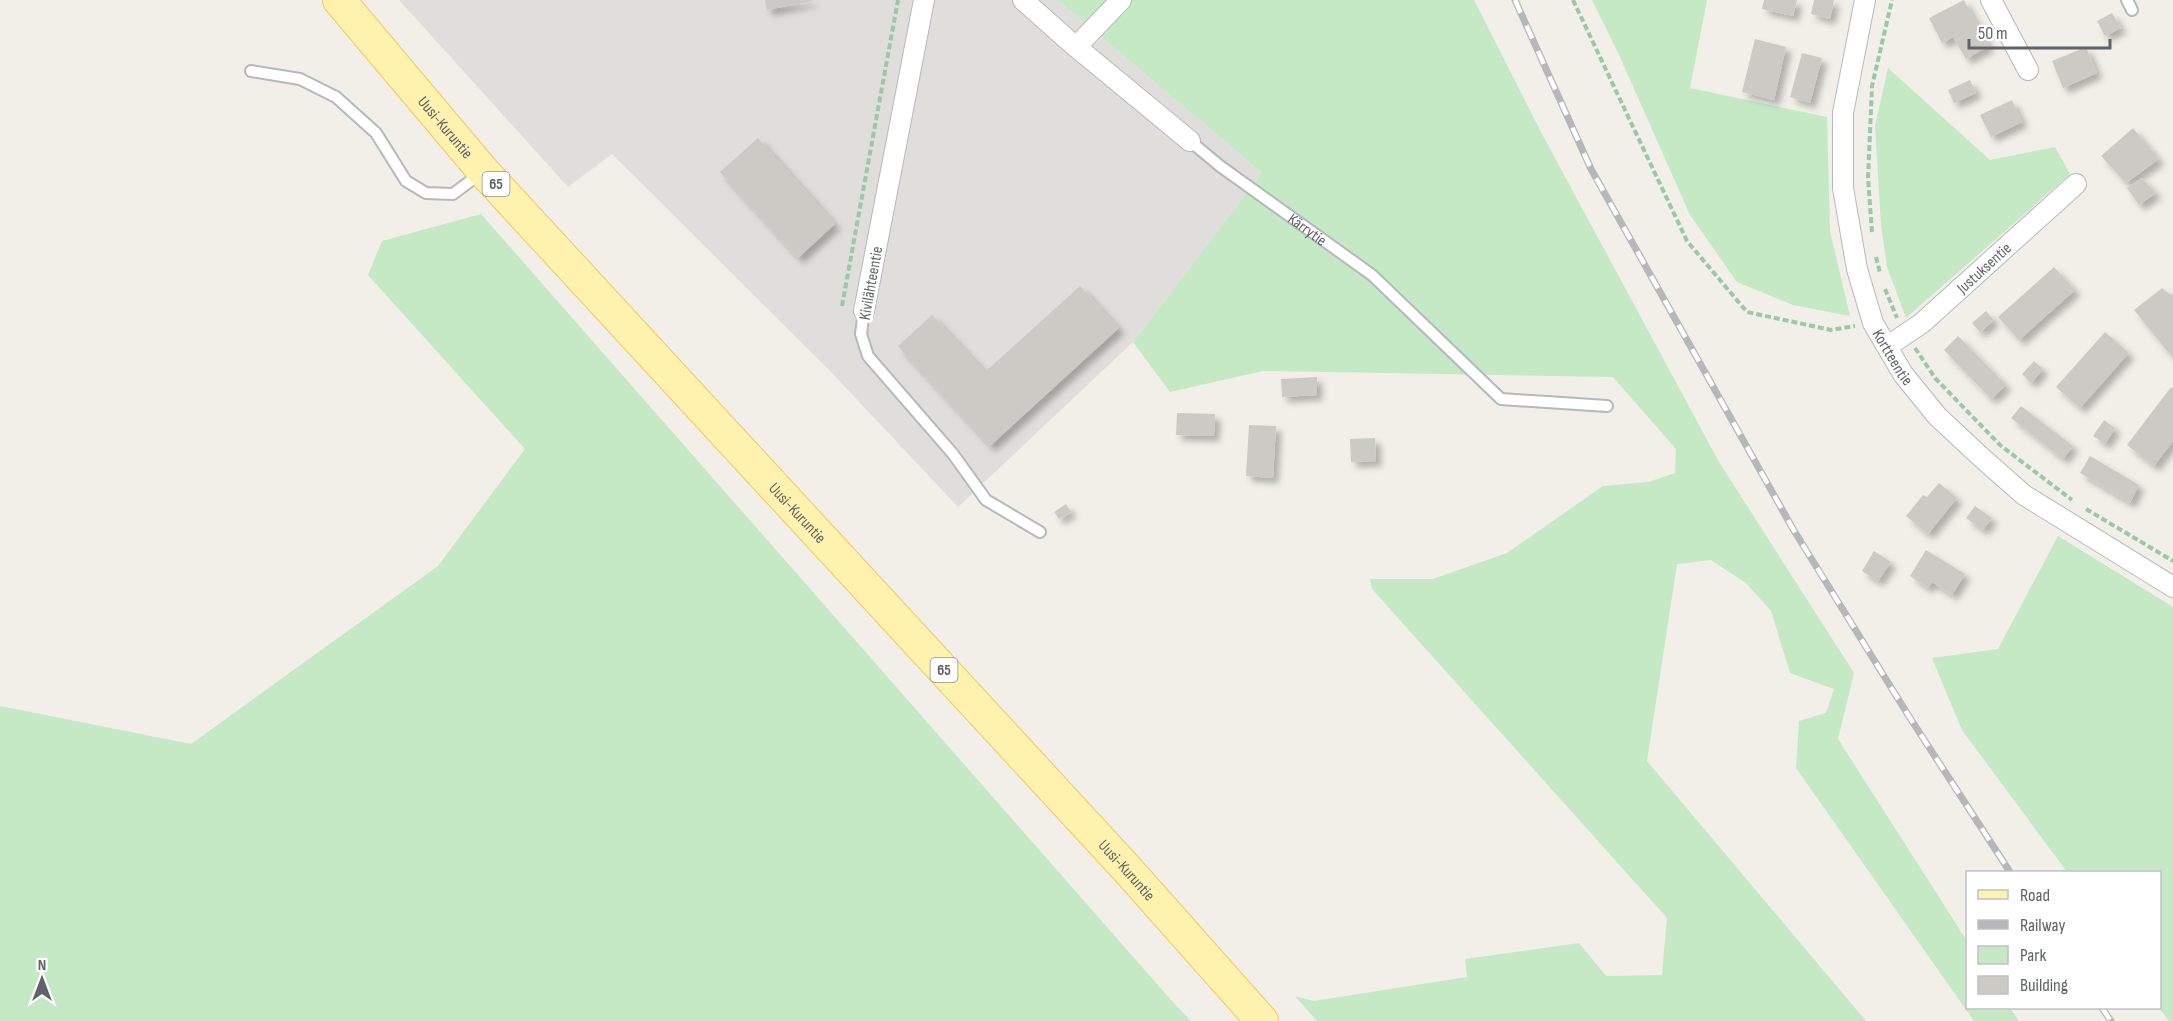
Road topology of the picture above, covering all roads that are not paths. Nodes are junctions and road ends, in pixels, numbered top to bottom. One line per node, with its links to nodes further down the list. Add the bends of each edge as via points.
1 (339, 0): 11 (main road, Uusi-Kuruntie / 65)
2 (924, 0): 13 (street, Kivilähteentie)
3 (1023, 0): 7 (street, Kärrytie)
4 (1121, 0): 7 (street)
5 (1865, 0): 14 (street, Kortteentie, via 1843,113 1843,188 1857,269 1873,323)
6 (1990, 0): 9 (street)
7 (1076, 47): 10 (street, Kärrytie)
8 (251, 70): 11 (lane, via 300,79 336,97 376,133 406,181 426,193 453,194)
9 (2028, 70)
10 (1190, 141): 15 (lane, Kärrytie, via 1372,275 1501,399)
11 (483, 171): 18 (main road, Uusi-Kuruntie / 65, via 1119,860)
12 (2076, 184): 14 (street, Justuksentie, via 1922,323)
13 (864, 310): 16 (lane, Kivilähteentie, via 861,334 868,356 953,454 986,500)
14 (1888, 346): 17 (street, Kortteentie, via 1903,374 1937,416 2024,495)
15 (1607, 406)
16 (1040, 532)
17 (2173, 587)
18 (1262, 1021)

